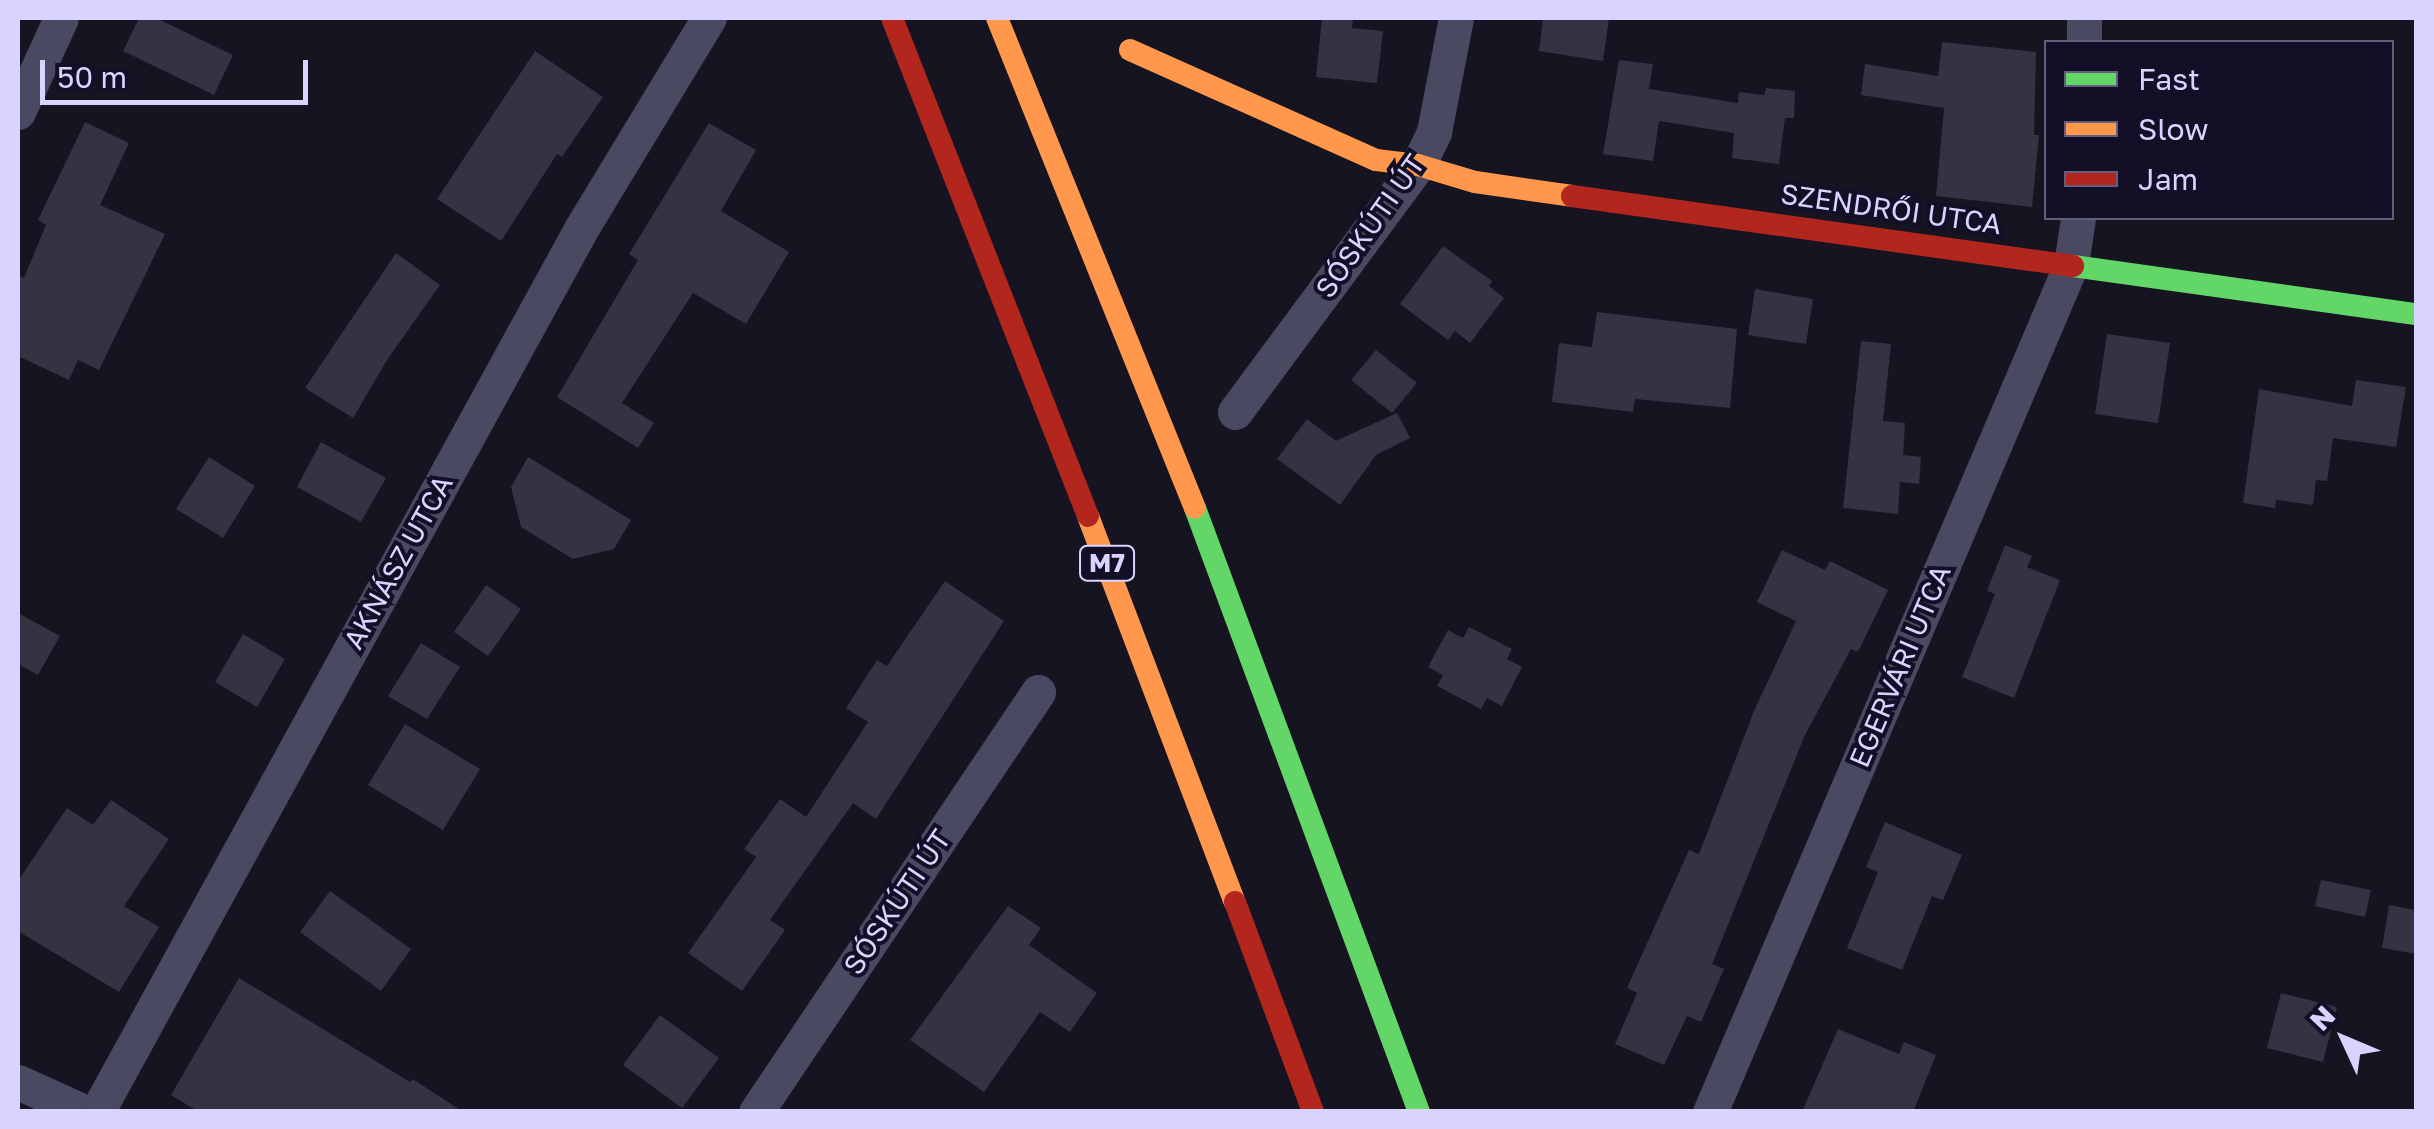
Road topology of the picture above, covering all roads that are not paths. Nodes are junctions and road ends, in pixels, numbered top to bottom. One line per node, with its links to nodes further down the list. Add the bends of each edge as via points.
1 (61, 18): 7 (street)
2 (708, 18): 16 (street, AKNÁSZ UTCA, via 580,228)
3 (892, 18): 18 (main road, M7, via 1178,747)
4 (997, 18): 19 (main road, via 1220,573)
5 (1456, 18): 8 (street, SÓSKÚTI ÚT, via 1434,132)
6 (1130, 50): 8 (main road, SZENDRŐI UTCA, via 1376,160)
7 (18, 112)
8 (1418, 165): 10 (main road, SZENDRŐI UTCA, via 1475,182); 12 (street, SÓSKÚTI ÚT)
9 (2078, 220): 10 (street, EGERVÁRI UTCA)
10 (2072, 265): 11 (main road, SZENDRŐI UTCA); 20 (street, EGERVÁRI UTCA)
11 (2416, 314)
12 (1235, 412)
13 (1038, 692): 17 (street, SÓSKÚTI ÚT)
14 (18, 1082): 15 (street)
15 (84, 1112)
16 (97, 1112)
17 (756, 1112)
18 (1313, 1112)
19 (1419, 1112)
20 (1710, 1112)

